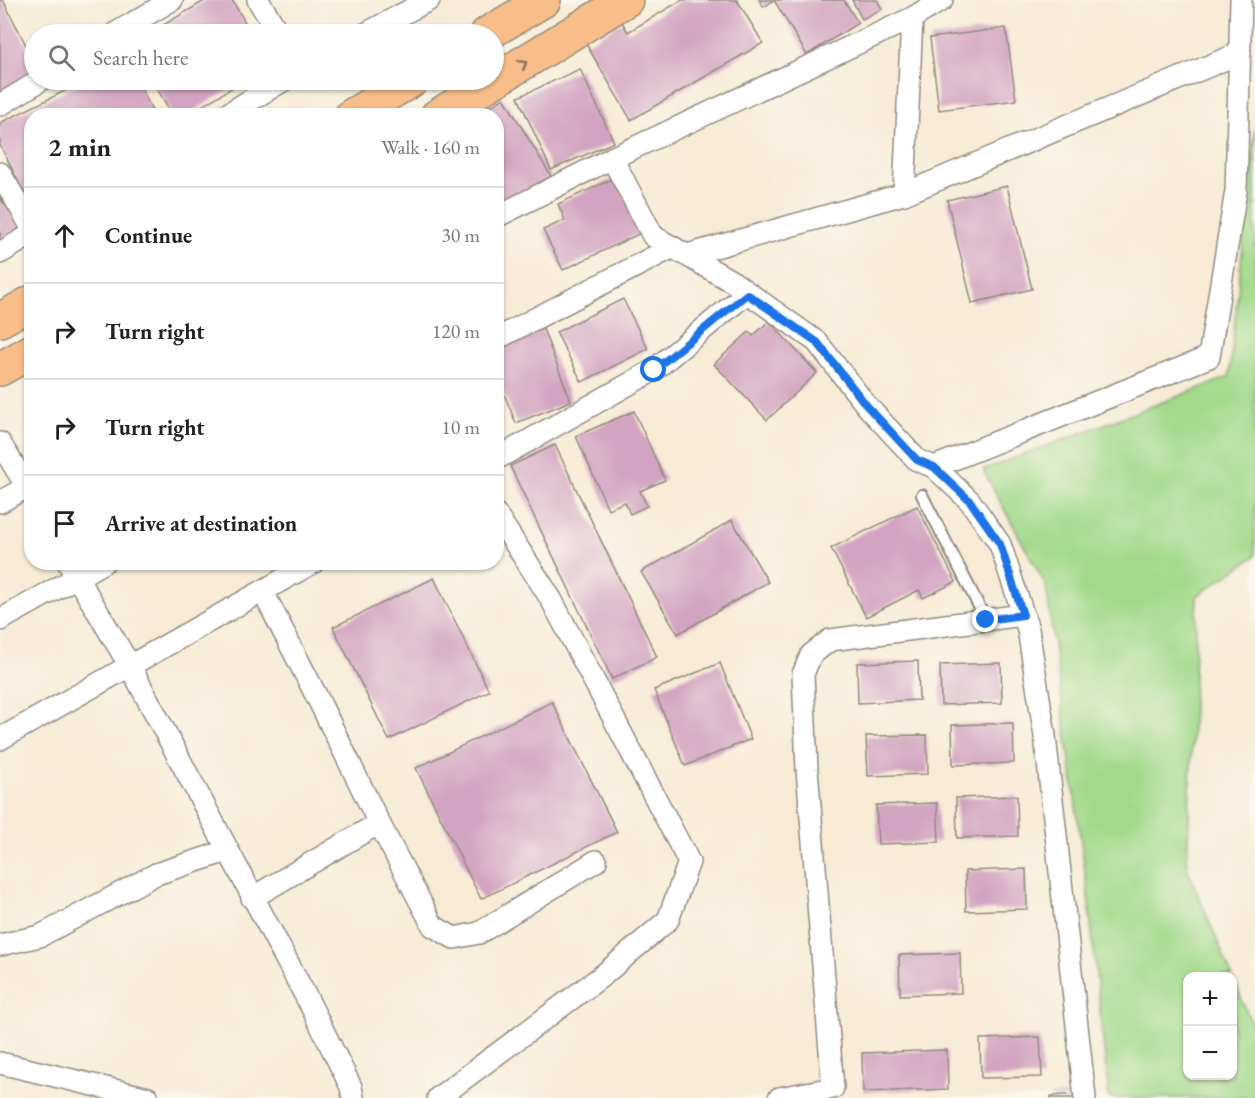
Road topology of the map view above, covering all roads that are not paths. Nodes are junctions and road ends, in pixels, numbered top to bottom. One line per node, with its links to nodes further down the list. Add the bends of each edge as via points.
1 (172, 0): 9 (street)
2 (258, 0): 10 (street)
3 (429, 0): 11 (street)
4 (544, 0): 12 (main road)
5 (626, 0): 14 (main road, one-way to 5)
6 (942, 0): 8 (street)
7 (1241, 0): 13 (street)
8 (912, 18): 23 (street); 25 (street)
9 (131, 24)
10 (273, 24)
11 (384, 24)
12 (504, 24)
13 (1240, 53): 25 (street); 39 (street, via 1236,191 1209,357)
14 (504, 75)
15 (25, 90): 19 (street)
16 (267, 90): 20 (street)
17 (395, 90): 21 (main road)
18 (479, 90): 22 (main road, one-way to 18)
19 (0, 105)
20 (237, 108)
21 (365, 108)
22 (450, 108)
23 (612, 158): 26 (street); 29 (street, via 653,236)
24 (0, 174): 27 (street)
25 (904, 194): 29 (street)
26 (504, 213)
27 (24, 214)
28 (24, 239): 30 (street)
29 (680, 251): 31 (street); 34 (street)
30 (0, 253)
31 (747, 294): 38 (street, via 654,370); 39 (street, via 817,342 867,406 917,460)
32 (24, 306): 33 (main road)
33 (0, 320)
34 (504, 335)
35 (24, 356): 36 (main road)
36 (0, 369)
37 (0, 443): 40 (street)
38 (504, 454)
39 (934, 467): 48 (street, via 970,501 1000,544)
40 (24, 480)
41 (24, 492): 43 (street)
42 (922, 495): 50 (lane)
43 (0, 502)
44 (504, 526): 61 (street, via 551,599 689,862 668,920 602,976)
45 (73, 570): 49 (street); 51 (street)
46 (300, 570): 47 (street)
47 (263, 592): 51 (street); 53 (street)
48 (1023, 615): 50 (street); 63 (street, via 1045,736)
49 (0, 620)
50 (986, 620): 62 (street, via 830,640 811,655 802,674 833,1088)
51 (130, 666): 52 (street); 54 (street)
52 (0, 739)
53 (379, 823): 55 (street, via 433,926 454,938 479,933); 56 (street)
54 (227, 851): 56 (street); 57 (street, via 156,874 40,936)
55 (596, 861)
56 (252, 898): 60 (street, via 312,1008)
57 (0, 945)
58 (0, 1063): 59 (street)
59 (148, 1098)
60 (353, 1098)
61 (438, 1098)
62 (779, 1098)
63 (1085, 1098)

